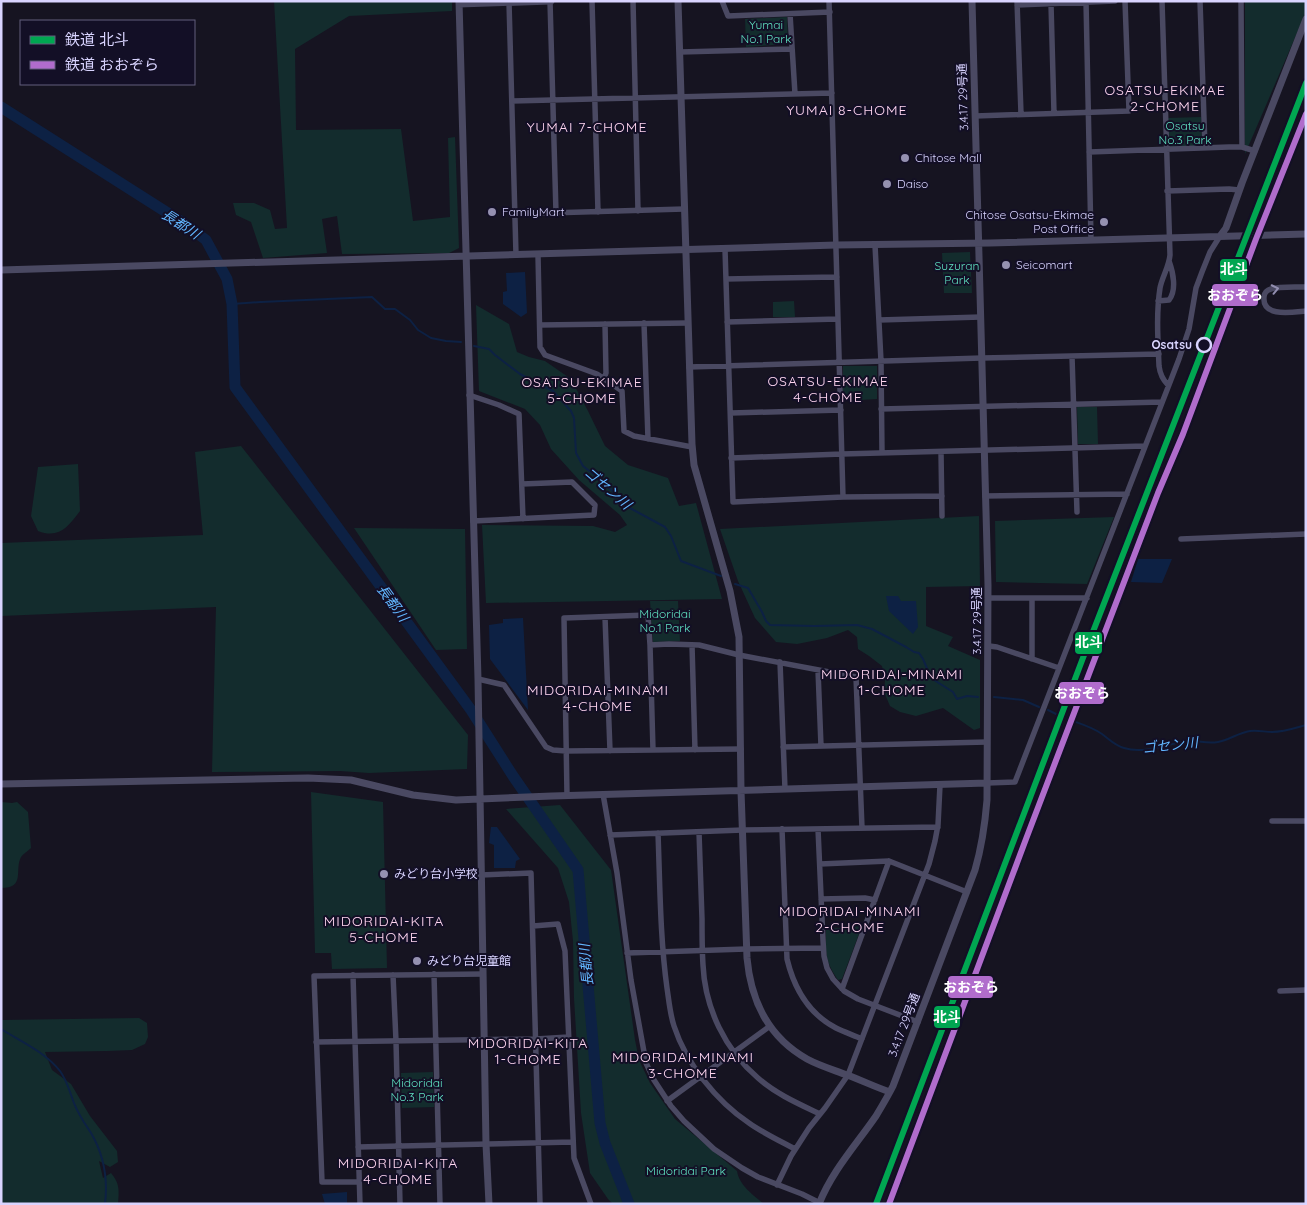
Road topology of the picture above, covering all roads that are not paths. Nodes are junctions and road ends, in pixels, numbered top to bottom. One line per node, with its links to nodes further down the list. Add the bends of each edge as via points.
1 (551, 1): 14 (street); 27 (street)
2 (592, 1): 28 (street)
3 (634, 1): 25 (street)
4 (678, 1): 22 (street)
5 (722, 1): 19 (street, via 728,16)
6 (829, 1): 18 (street)
7 (972, 1): 33 (street, 3.4.17 29号通)
8 (1115, 1): 15 (street)
9 (1126, 1): 30 (street, via 1129,112)
10 (1162, 1): 36 (street)
11 (1200, 1): 35 (street)
12 (1241, 1): 34 (street)
13 (459, 2): 14 (street); 57 (street)
14 (509, 2): 29 (street)
15 (1086, 2): 17 (street); 30 (street)
16 (1017, 3): 17 (street); 31 (street)
17 (1051, 4): 32 (street)
18 (830, 12): 19 (street); 23 (street)
19 (790, 14): 21 (street)
20 (1306, 19): 37 (street)
21 (792, 49): 22 (street); 24 (street)
22 (680, 52): 26 (street)
23 (832, 93): 24 (street); 51 (street)
24 (795, 94): 26 (street)
25 (635, 98): 26 (street); 28 (street); 42 (street)
26 (681, 98): 41 (street)
27 (553, 100): 28 (street); 29 (street); 44 (street)
28 (594, 100): 43 (street)
29 (512, 101): 45 (street)
30 (1088, 113): 32 (street); 38 (street)
31 (1022, 114): 32 (street); 33 (street)
32 (1054, 114)
33 (975, 116): 50 (street, 3.4.17 29号通)
34 (1242, 147): 35 (street); 37 (street)
35 (1205, 148): 36 (street)
36 (1166, 150): 38 (street); 40 (street)
37 (1255, 151): 39 (street)
38 (1089, 152): 49 (street)
39 (1240, 190): 40 (street); 47 (street)
40 (1168, 191): 48 (street)
41 (684, 209): 42 (street); 54 (street)
42 (638, 210): 43 (street)
43 (598, 212): 44 (street)
44 (556, 213): 45 (street)
45 (515, 214): 55 (street)
46 (1306, 234): 47 (street)
47 (1220, 236): 48 (street); 81 (street, via 1196,288 1189,329)
48 (1169, 238): 49 (street); 58 (street)
49 (1091, 240): 50 (street)
50 (979, 243): 52 (street); 65 (street, 3.4.17 29号通)
51 (836, 245): 52 (street); 53 (street); 60 (street)
52 (875, 245): 67 (street)
53 (725, 249): 54 (street); 61 (street)
54 (686, 250): 56 (street); 69 (street)
55 (516, 255): 56 (street); 57 (street)
56 (538, 255): 72 (street)
57 (467, 257): 59 (street); 82 (street)
58 (1169, 261): 63 (street); 63 (street, via 1174,295 1170,300)
59 (1, 270)
60 (837, 277): 61 (street); 66 (street)
61 (726, 279): 68 (street)
62 (1306, 287): 64 (street, one-way to 62, via 1271,311 1264,299 1265,292 1270,289)
63 (1158, 301): 73 (street)
64 (1306, 311)
65 (980, 317): 67 (street); 75 (street, 3.4.17 29号通)
66 (838, 319): 68 (street); 77 (street)
67 (879, 320): 76 (street)
68 (727, 322): 78 (street)
69 (687, 323): 71 (street); 79 (street)
70 (604, 324): 71 (street); 72 (street); 80 (street)
71 (644, 324): 89 (street)
72 (540, 325): 80 (street, via 540,347 545,355)
73 (1159, 354): 74 (street); 81 (street, via 1160,374)
74 (1072, 356): 75 (street); 84 (street)
75 (982, 358): 76 (street); 85 (street, 3.4.17 29号通)
76 (881, 361): 77 (street); 86 (street)
77 (840, 362): 78 (street); 87 (street)
78 (728, 366): 79 (street); 88 (street)
79 (688, 367): 91 (street)
80 (604, 379): 89 (street, via 622,392 624,431)
81 (1168, 385): 83 (street)
82 (469, 394): 98 (street, via 519,414); 107 (street)
83 (1162, 402): 84 (street); 90 (street)
84 (1073, 404): 85 (street); 92 (street)
85 (983, 406): 86 (street); 93 (street, 3.4.17 29号通)
86 (882, 409): 95 (street)
87 (841, 410): 88 (street); 96 (street)
88 (731, 412): 97 (street)
89 (648, 439): 91 (street)
90 (1146, 446): 92 (street); 99 (street)
91 (692, 447): 117 (street, via 694,465 730,591)
92 (1075, 448): 93 (street); 100 (street)
93 (984, 451): 94 (street); 102 (street, 3.4.17 29号通)
94 (941, 452): 95 (street); 101 (street)
95 (882, 453): 96 (street)
96 (842, 454): 97 (street); 103 (street)
97 (731, 458): 103 (street, via 733,502)
98 (522, 484): 106 (street); 106 (street, via 572,482 595,505 594,515)
99 (1127, 494): 100 (street); 112 (street)
100 (1077, 495): 102 (street); 104 (street)
101 (942, 496): 103 (street); 105 (street)
102 (986, 496): 110 (street, 3.4.17 29号通)
103 (843, 497)
104 (1077, 512)
105 (942, 516)
106 (523, 518): 107 (street)
107 (473, 521): 122 (street)
108 (1306, 534): 109 (street)
109 (1181, 539)
110 (988, 598): 111 (street); 116 (street, 3.4.17 29号通)
111 (1032, 598): 112 (street); 118 (street)
112 (1086, 598): 120 (street)
113 (605, 617): 114 (street, via 648,615); 130 (street, via 564,618); 131 (street)
114 (650, 645): 115 (street); 128 (street)
115 (692, 645): 117 (street); 129 (street)
116 (989, 646): 118 (street); 123 (street, 3.4.17 29号通)
117 (739, 654): 119 (street); 127 (street)
118 (1032, 659): 120 (street)
119 (780, 662): 121 (street); 126 (street)
120 (1059, 668): 132 (street, via 1015,782)
121 (818, 670): 124 (street, via 856,677); 125 (street)
122 (478, 679): 130 (street, via 504,685 546,747); 140 (street)
123 (987, 742): 124 (street); 132 (street, 3.4.17 29号通)
124 (859, 745): 125 (street); 135 (street)
125 (821, 746): 126 (street)
126 (783, 747): 136 (street)
127 (741, 749): 129 (street); 137 (street)
128 (653, 750): 129 (street); 131 (street)
129 (695, 750)
130 (566, 751): 131 (street); 139 (street)
131 (610, 751)
132 (987, 783): 134 (street); 155 (street, 3.4.17 29号通, via 984,835)
133 (1, 784): 140 (street, via 308,778 351,780 434,798)
134 (940, 785): 135 (street); 143 (street)
135 (860, 787): 136 (street); 144 (street)
136 (785, 789): 137 (street)
137 (742, 791): 138 (street); 147 (street)
138 (603, 794): 139 (street); 150 (street)
139 (567, 795): 140 (street)
140 (480, 800): 153 (street)
141 (1306, 820): 142 (street)
142 (1272, 821)
143 (938, 827): 144 (street); 154 (street)
144 (862, 828): 146 (street)
145 (782, 829): 146 (street); 147 (street); 161 (street)
146 (818, 829): 152 (street)
147 (743, 830): 148 (street); 160 (street)
148 (699, 832): 149 (street); 162 (street)
149 (658, 833): 150 (street); 163 (street)
150 (610, 835): 164 (street)
151 (889, 861): 152 (street); 154 (street); 157 (street)
152 (820, 864): 156 (street)
153 (481, 875): 158 (street, via 531,873); 166 (street)
154 (924, 875): 155 (street); 172 (street)
155 (967, 892): 173 (street, 3.4.17 29号通)
156 (821, 899): 157 (street); 159 (street)
157 (875, 900): 169 (street)
158 (532, 926): 175 (street, via 558,924 565,951); 176 (street)
159 (823, 948): 161 (street); 169 (street, via 827,968)
160 (746, 949): 161 (street); 162 (street); 174 (street, via 753,993)
161 (786, 949): 177 (street, via 795,985 816,1014 831,1025)
162 (703, 950): 163 (street); 183 (street, via 705,984 711,1007)
163 (662, 952): 164 (street); 184 (street, via 673,1024)
164 (627, 953): 187 (street, via 646,1063)
165 (434, 974): 166 (street); 168 (street); 178 (street)
166 (483, 974): 179 (street)
167 (352, 975): 168 (street); 181 (street, via 314,976); 182 (street)
168 (393, 975): 180 (street)
169 (842, 989): 172 (street)
170 (1306, 990): 171 (street)
171 (1280, 991)
172 (875, 1005): 173 (street); 177 (street)
173 (918, 1022): 186 (street, 3.4.17 29号通)
174 (770, 1026): 183 (street); 185 (street, via 802,1056)
175 (568, 1037): 176 (street); 189 (street)
176 (536, 1039): 179 (street); 191 (street)
177 (862, 1039): 185 (street)
178 (436, 1040): 179 (street); 180 (street); 193 (street)
179 (484, 1040): 190 (street)
180 (396, 1041): 182 (street); 192 (street)
181 (316, 1042): 182 (street); 196 (street, via 322,1182)
182 (354, 1042): 194 (street)
183 (734, 1052): 184 (street); 188 (street, via 765,1084)
184 (700, 1076): 187 (street); 195 (street, via 743,1119)
185 (848, 1076): 186 (street); 188 (street)
186 (890, 1092): 198 (street, 3.4.17 29号通, via 838,1168)
187 (667, 1101): 197 (street, via 714,1149 758,1177)
188 (820, 1114): 195 (street)
189 (573, 1142): 191 (street); 204 (street, via 574,1158)
190 (486, 1144): 191 (street); 193 (street); 202 (street)
191 (539, 1144): 203 (street)
192 (399, 1146): 193 (street); 194 (street); 200 (street)
193 (439, 1146): 201 (street)
194 (358, 1147): 196 (street)
195 (795, 1149): 197 (street)
196 (359, 1182): 199 (street)
197 (777, 1184): 198 (street)
198 (820, 1203)
199 (360, 1204)
200 (400, 1204)
201 (440, 1204)
202 (489, 1204)
203 (540, 1204)
204 (591, 1204)

